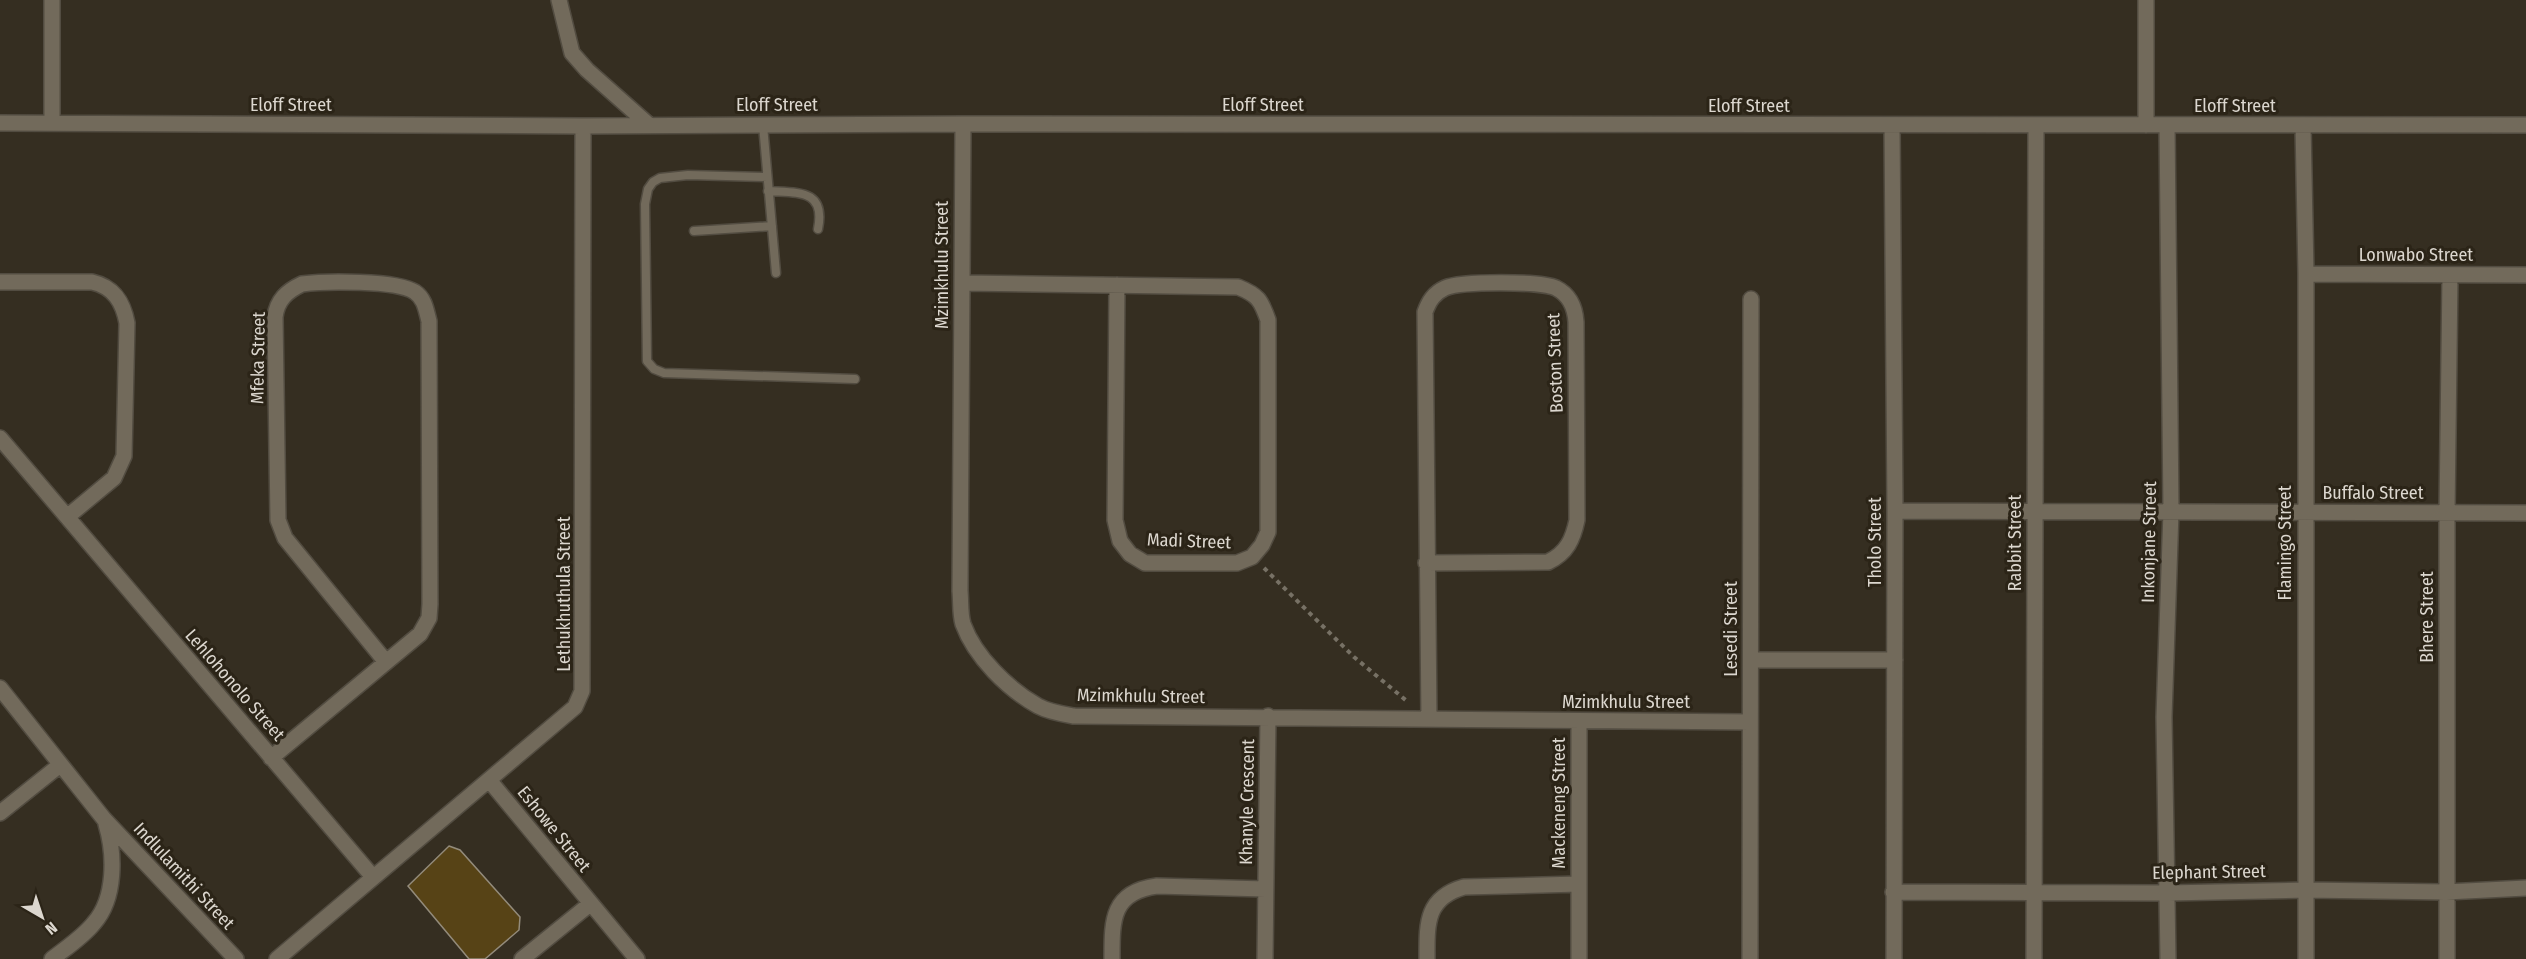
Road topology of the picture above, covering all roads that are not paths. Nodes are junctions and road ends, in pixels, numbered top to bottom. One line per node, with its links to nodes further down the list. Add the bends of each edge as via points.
1 (52, 0): 5 (street)
2 (559, 0): 7 (street, via 572,53)
3 (2146, 0): 9 (street)
4 (0, 123): 5 (street, Eloff Street)
5 (52, 123): 12 (street, Eloff Street)
6 (963, 124): 8 (street, Eloff Street); 13 (street, Eloff Street); 26 (street, Mzimkhulu Street)
7 (649, 125): 8 (street, Eloff Street); 12 (street, Eloff Street)
8 (763, 125): 16 (lane)
9 (2146, 125): 10 (street, Eloff Street); 15 (street, Eloff Street)
10 (2167, 125): 14 (street, Eloff Street); 31 (street, Inkonjane Street)
11 (2526, 125): 14 (street, Eloff Street)
12 (583, 126): 49 (street, Lethukhuthula Street, via 582,691 575,707)
13 (1892, 126): 15 (street, Eloff Street); 32 (street, Tholo Street)
14 (2303, 126): 22 (street, Flamingo Street)
15 (2036, 127): 33 (street, Rabbit Street)
16 (767, 177): 17 (lane); 29 (lane, via 672,176 653,182 648,189 647,361 664,373)
17 (768, 191): 18 (lane); 19 (lane, via 809,196 818,204)
18 (772, 226): 20 (lane); 21 (lane)
19 (818, 229)
20 (694, 231)
21 (776, 273)
22 (2306, 274): 23 (street, Lonwabo Street); 34 (street, Flamingo Street)
23 (2450, 275): 24 (street, Lonwabo Street); 35 (street, Bhere Street)
24 (2526, 275)
25 (0, 282): 37 (street, via 102,284 120,299 125,310 124,456 114,478)
26 (962, 283): 27 (street, Madi Street); 43 (street, Mzimkhulu Street, via 960,591 962,621 975,648 1020,693 1039,707 1057,713)
27 (1117, 285): 27 (street, Madi Street, via 1238,287 1261,301 1268,320 1269,532 1252,557 1237,562 1144,563 1130,554 1120,540 1116,520)
28 (1751, 299): 39 (street, Lesedi Street)
29 (855, 379)
30 (0, 438): 37 (street, Lehlohonolo Street)
31 (2171, 511): 33 (street, Buffalo Street); 34 (street, Buffalo Street); 60 (street, Inkonjane Street, via 2164,717)
32 (1895, 512): 33 (street, Buffalo Street); 40 (street, Tholo Street)
33 (2034, 512): 57 (street, Rabbit Street)
34 (2305, 512): 35 (street, Buffalo Street); 56 (street, Flamingo Street)
35 (2447, 513): 36 (street, Buffalo Street); 59 (street, Bhere Street)
36 (2526, 513)
37 (68, 518): 47 (street, Lehlohonolo Street)
38 (1426, 563): 38 (street, Boston Street, via 1425,322 1429,303 1434,295 1459,284 1556,288 1571,301 1576,322 1577,520 1572,540 1556,558 1548,561); 44 (street, Boston Street)
39 (1751, 660): 40 (street); 46 (street, Lesedi Street)
40 (1895, 660): 58 (street, Tholo Street)
41 (386, 662): 41 (street, Mfeka Street, via 420,634 429,618 429,321 423,300 403,287 302,284 280,300 275,317 278,519 289,543); 47 (street, Mfeka Street)
42 (0, 688): 48 (street, Indlulamithi Street)
43 (1268, 716): 44 (street, Mzimkhulu Street); 55 (street, Khanyle Crescent)
44 (1428, 719): 45 (street, Mzimkhulu Street)
45 (1579, 722): 46 (street, Mzimkhulu Street); 53 (street, Mackeneng Street)
46 (1750, 722): 71 (street, Lesedi Street)
47 (271, 758): 52 (street, Lehlohonolo Street)
48 (60, 765): 50 (street); 51 (street, Indlulamithi Street)
49 (489, 780): 52 (street, Lethukhuthula Street); 61 (street, Eshowe Street)
50 (0, 813)
51 (104, 819): 62 (street, Indlulamithi Street, via 112,844 105,906 83,934); 63 (street, Indlulamithi Street)
52 (373, 877): 64 (street, Lethukhuthula Street)
53 (1579, 884): 69 (street, Mackeneng Street, via 1454,890 1434,905 1430,915); 70 (street, Mackeneng Street)
54 (2526, 888): 59 (street, Elephant Street)
55 (1265, 889): 67 (street, Khanyle Crescent, via 1141,888 1119,905 1114,917); 68 (street, Khanyle Crescent)
56 (2306, 890): 59 (street, Elephant Street); 60 (street, Elephant Street); 75 (street, Flamingo Street)
57 (2035, 891): 58 (street, Elephant Street); 60 (street, Elephant Street); 73 (street, Rabbit Street)
58 (1893, 892): 72 (street, Tholo Street)
59 (2446, 892): 76 (street, Bhere Street)
60 (2168, 893): 74 (street, Inkonjane Street)
61 (590, 904): 65 (street); 66 (street, Eshowe Street)
62 (52, 959)
63 (236, 959)
64 (277, 959)
65 (522, 959)
66 (637, 959)
67 (1112, 959)
68 (1265, 959)
69 (1427, 959)
70 (1579, 959)
71 (1750, 959)
72 (1894, 959)
73 (2034, 959)
74 (2168, 959)
75 (2306, 959)
76 (2447, 959)

